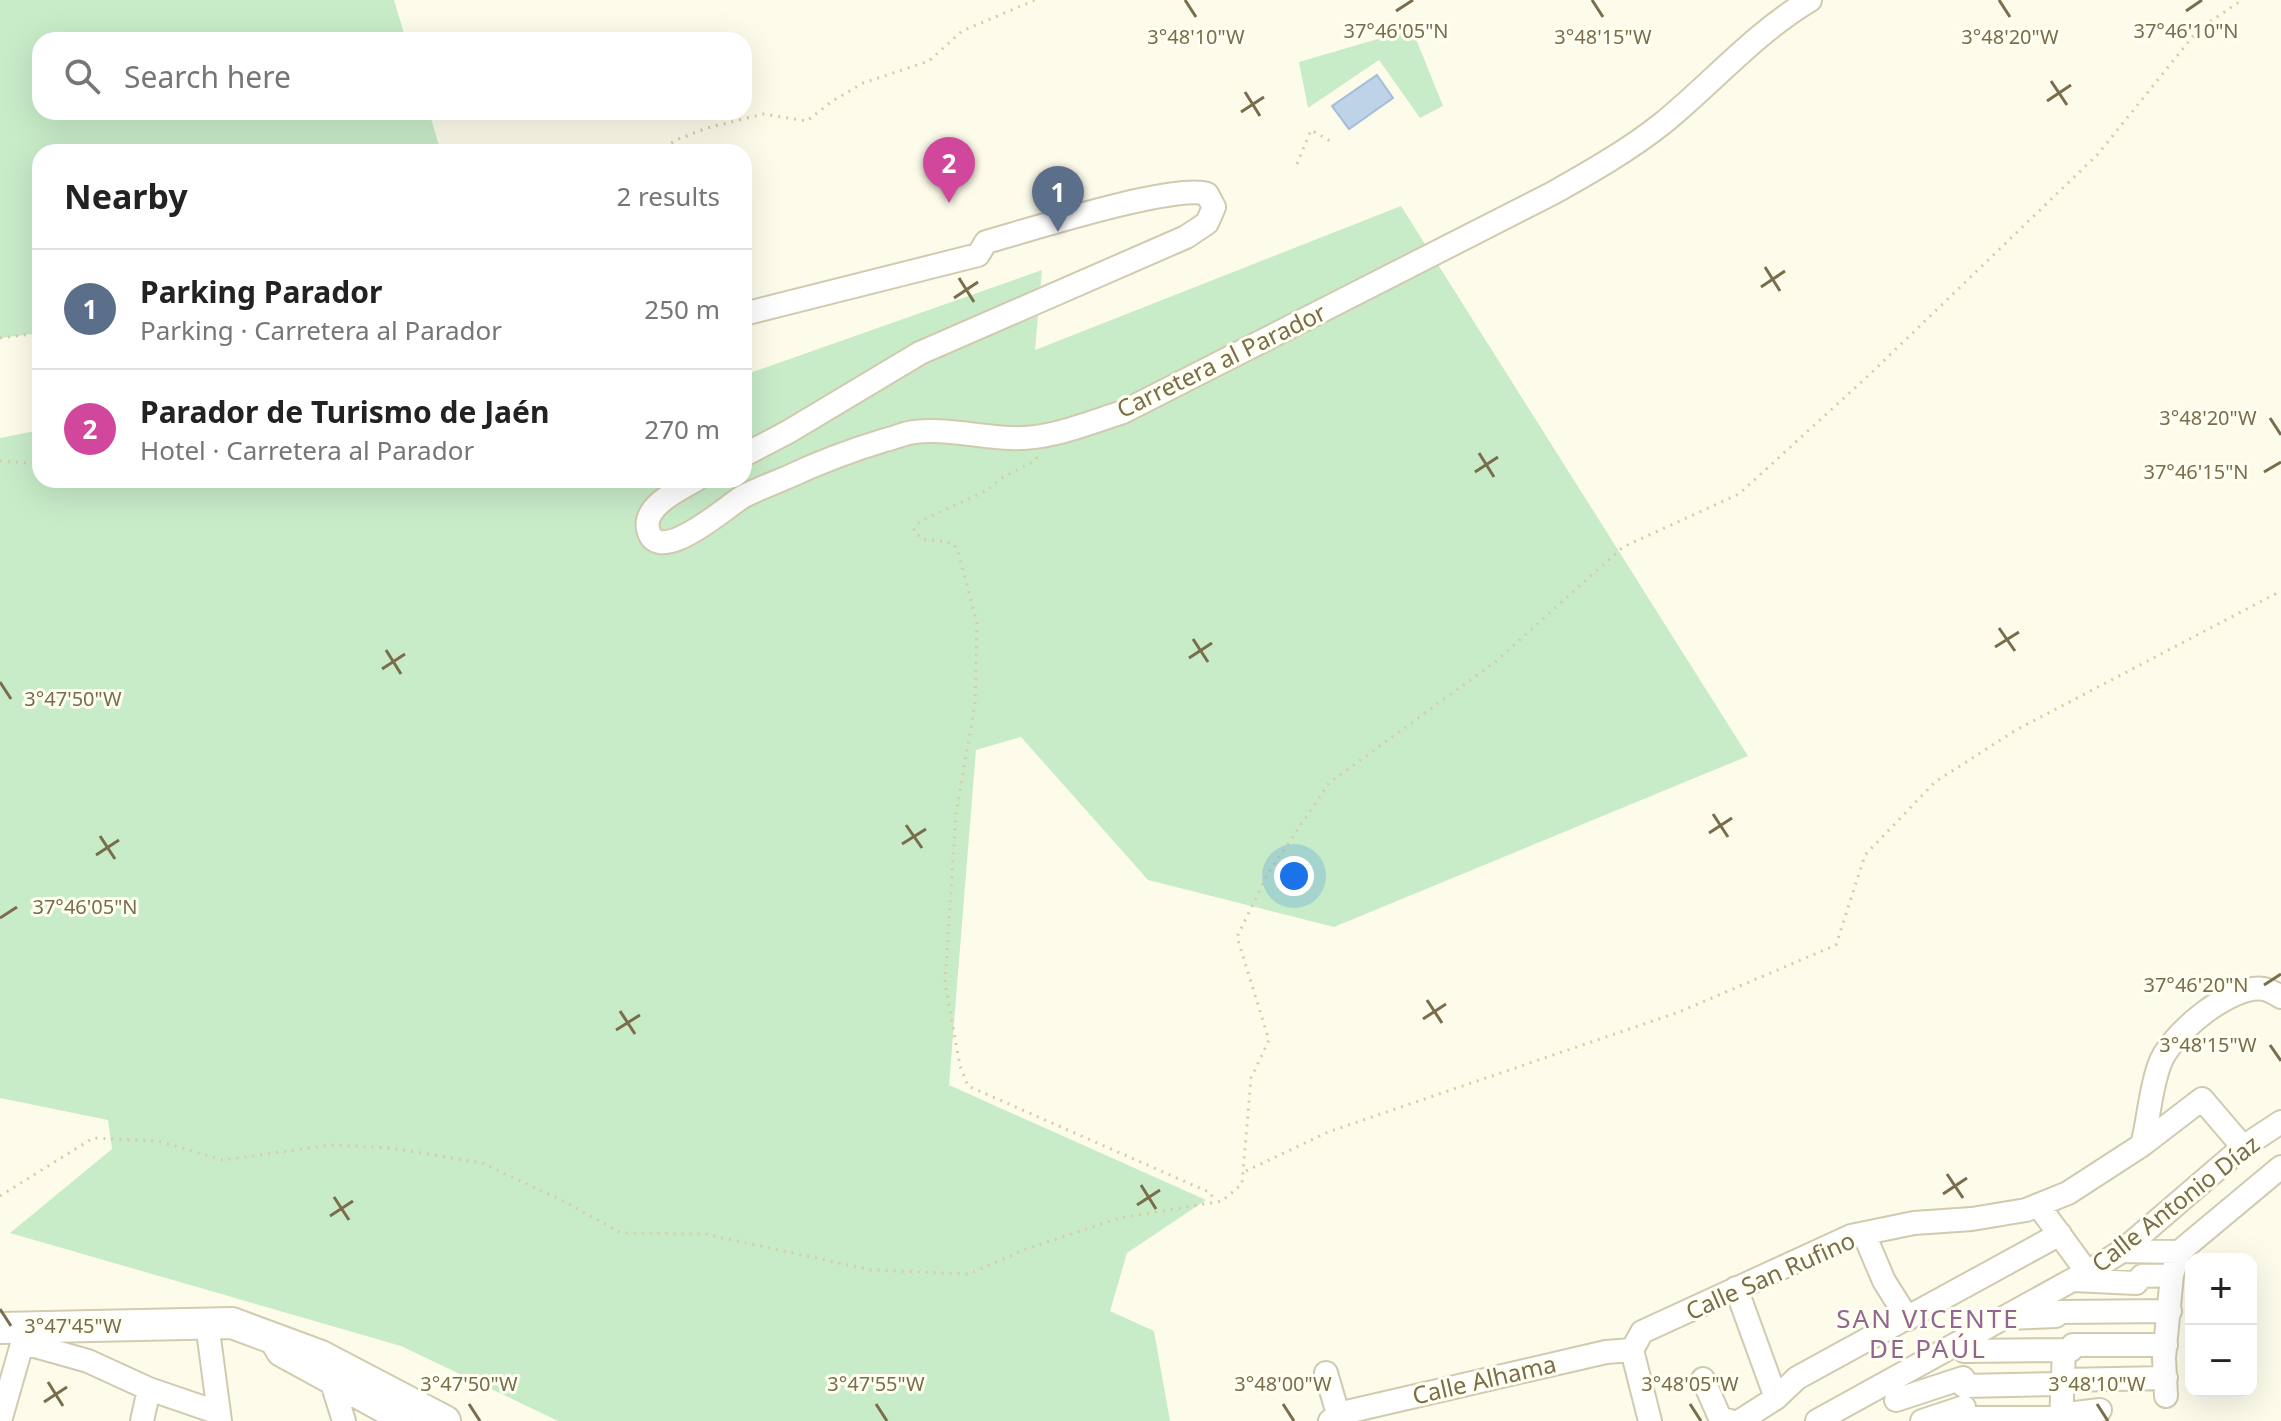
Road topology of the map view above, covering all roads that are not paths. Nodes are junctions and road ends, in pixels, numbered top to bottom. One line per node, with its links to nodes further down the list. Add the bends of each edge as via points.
1 (1810, 0): 4 (street, Carretera al Parador, via 1613,160 1123,412 1062,432 1014,438 914,432 840,454 742,497 688,536 661,541 648,528 649,516)
2 (752, 312): 3 (street, via 978,255 986,242 1160,197 1197,191 1207,194 1214,207 1207,223 1186,237 920,353)
3 (752, 451)
4 (680, 488)
5 (2281, 997): 7 (street, via 2262,988 2230,997 2172,1040 2159,1065)
6 (2281, 1122): 8 (street, Calle Antonio Díaz)
7 (2142, 1145): 8 (street, Calle San Rufino, via 2202,1099); 10 (street, Calle San Rufino, via 2068,1193)
8 (2243, 1147): 13 (street, Calle Antonio Díaz)
9 (2281, 1167): 14 (street)
10 (2038, 1205): 11 (street, Calle San Rufino); 12 (street)
11 (1864, 1234): 17 (street, Calle San Rufino); 20 (street)
12 (2060, 1234): 16 (street); 20 (street)
13 (2122, 1251): 14 (street); 16 (street, Calle Antonio Díaz)
14 (2179, 1252): 15 (street)
15 (2172, 1275): 16 (street, via 2142,1276 2136,1283); 18 (street)
16 (2080, 1276): 19 (street, Calle Antonio Díaz)
17 (1736, 1288): 27 (street, Calle San Rufino, via 1642,1332); 33 (street)
18 (2170, 1311): 19 (street); 25 (street)
19 (2001, 1318): 24 (street, Calle Antonio Díaz)
20 (1908, 1319): 33 (street, via 1797,1378)
21 (207, 1323): 22 (main road); 23 (main road, via 232,1323); 38 (street)
22 (17, 1333): 32 (street); 41 (street)
23 (268, 1337): 31 (street, via 279,1354); 45 (main road, via 321,1356)
24 (1964, 1345): 26 (street); 36 (street); 50 (street, Calle Antonio Díaz)
25 (2166, 1345): 26 (street); 30 (street, via 2166,1387)
26 (2068, 1348): 30 (street)
27 (1632, 1350): 34 (street, Calle Alhama); 47 (street)
28 (1326, 1373): 39 (street)
29 (1703, 1379): 48 (street, via 1720,1418)
30 (2062, 1382): 36 (street); 40 (street)
31 (332, 1383): 43 (street); 44 (street)
32 (149, 1389): 38 (street); 42 (street)
33 (1776, 1398): 49 (street)
34 (1400, 1399): 39 (street, Calle Alhama); 46 (street)
35 (1896, 1400): 36 (street)
36 (1964, 1402): 40 (street); 51 (street)
37 (2100, 1410): 40 (street)
38 (219, 1417)
39 (1334, 1417)
40 (2062, 1420)
41 (0, 1421)
42 (142, 1421)
43 (344, 1421)
44 (401, 1421)
45 (445, 1421)
46 (1406, 1421)
47 (1650, 1421)
48 (1730, 1421)
49 (1740, 1421)
50 (1817, 1421)
51 (1922, 1421)

